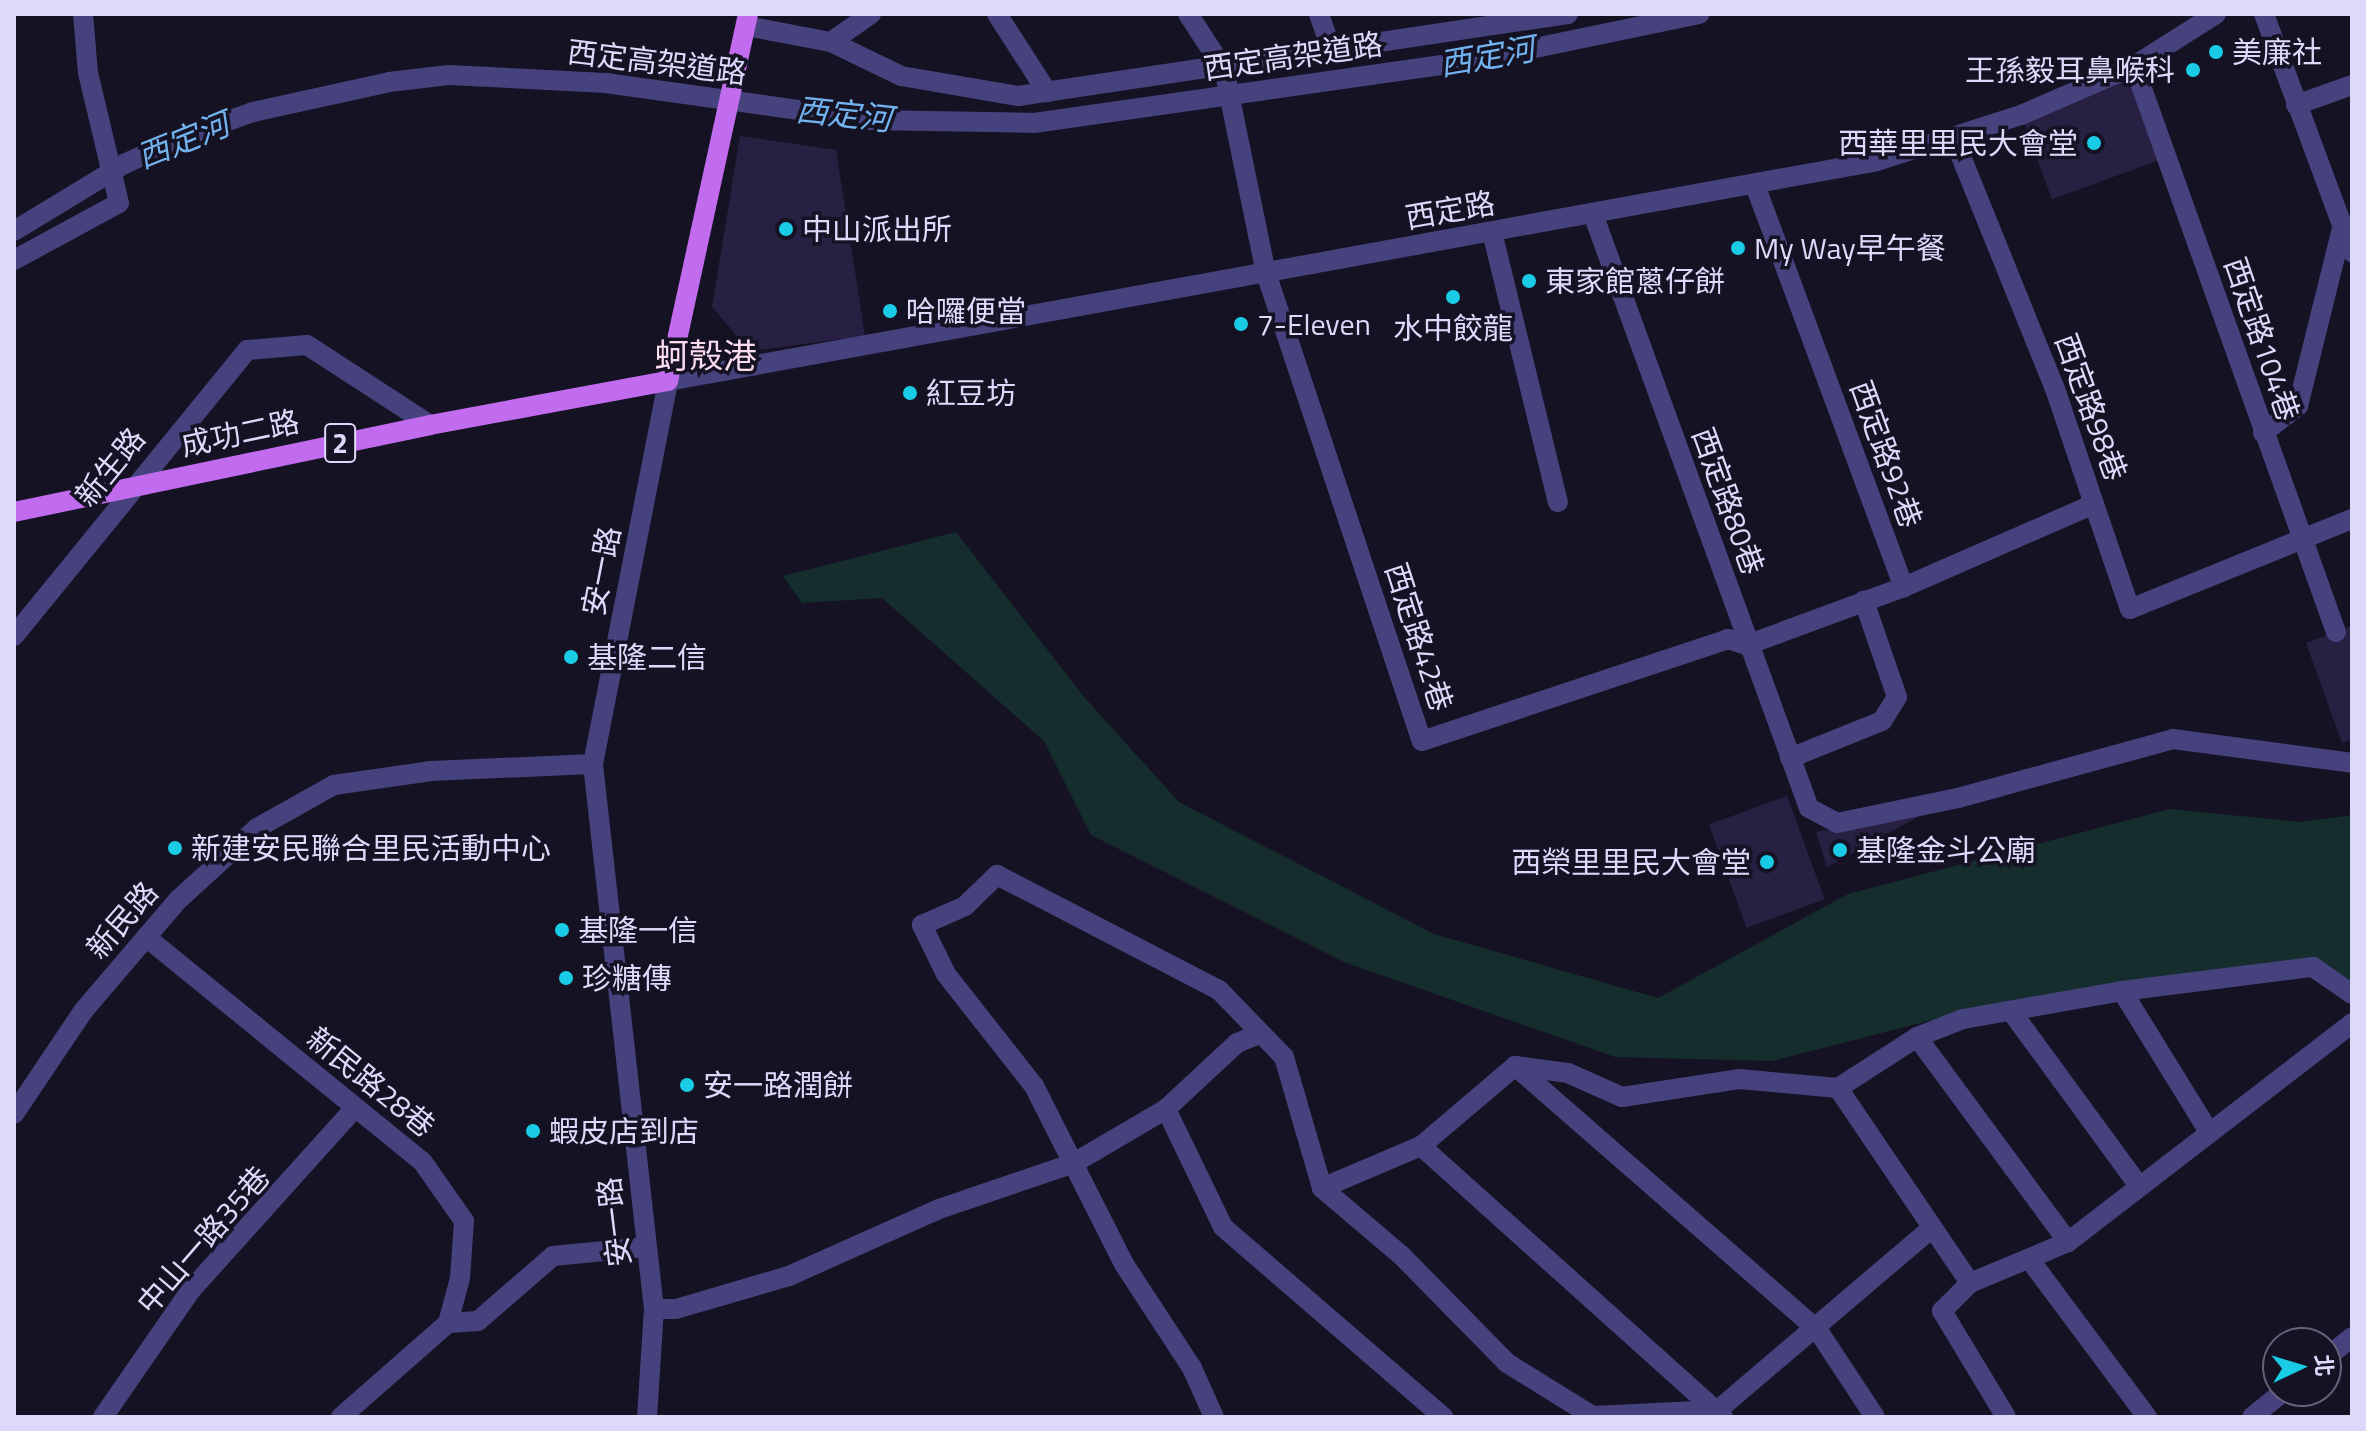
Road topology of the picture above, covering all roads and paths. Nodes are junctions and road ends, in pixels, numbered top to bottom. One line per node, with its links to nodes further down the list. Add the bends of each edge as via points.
1 (83, 14): 26 (street, via 88,73 119,203)
2 (871, 14): 12 (street)
3 (997, 14): 17 (street)
4 (1188, 14): 15 (street)
5 (1319, 14): 13 (street)
6 (1568, 14): 11 (street)
7 (1699, 14): 22 (street, 西定高架道路, via 1482,59 1034,123 868,120 579,81 449,75 389,82 253,112 191,134 124,164)
8 (2216, 14): 14 (street, 西定路)
9 (2264, 14): 18 (street)
10 (747, 20): 12 (street); 28 (main road, 安一路)
11 (1475, 21): 13 (street)
12 (831, 42): 17 (street, via 901,76 1018,96)
13 (1332, 51): 15 (street)
14 (2134, 66): 19 (street, 西定路); 30 (street, 西定路104巷)
15 (1224, 69): 17 (street); 27 (street)
16 (2352, 85): 18 (street)
17 (1047, 92)
18 (2296, 105): 24 (street)
19 (1954, 139): 20 (street, 西定路); 33 (street, 西定路98巷, via 2055,389)
20 (1755, 185): 21 (street, 西定路); 37 (street, 西定路92巷)
21 (1593, 214): 23 (street, 西定路); 41 (street, 西定路80巷)
22 (14, 231)
23 (1492, 232): 27 (street, 西定路); 32 (street)
24 (2341, 232): 25 (street); 30 (street, via 2298,406)
25 (2352, 252)
26 (14, 260)
27 (1266, 273): 28 (street, 西定路); 41 (street, 西定路42巷, via 1422,741 1728,639)
28 (668, 381): 29 (main road, 成功二路 / 2); 44 (street, 安一路)
29 (430, 425): 31 (main road, 成功二路 / 2); 31 (street, 新生路, via 307,345 247,350)
30 (2263, 433): 36 (street, 西定路104巷)
31 (131, 487): 34 (main road, 成功二路 / 2); 40 (street, 新生路)
32 (1558, 502)
33 (2094, 504): 36 (street, via 2130,609); 37 (street, 西定路98巷)
34 (14, 512)
35 (2352, 519): 36 (street)
36 (2302, 539): 39 (street, 西定路104巷)
37 (1904, 587): 38 (street)
38 (1864, 601): 41 (street); 42 (street, via 1897,697 1882,721)
39 (2336, 632)
40 (14, 636)
41 (1747, 645): 42 (street, 西定路80巷)
42 (1790, 758): 43 (street, 西定路80巷, via 1809,808 1837,823 1958,798 2173,739)
43 (2352, 763)
44 (593, 764): 45 (street, 新民路, via 431,771 334,785 257,828); 64 (street, 安一路)
45 (146, 937): 54 (street, 新民路28巷); 56 (street, 新民路, via 84,1010)
46 (2122, 991): 47 (street, via 2313,967); 48 (street); 57 (street)
47 (2352, 994)
48 (2011, 1011): 51 (street, via 1963,1019); 60 (street)
49 (2352, 1023): 57 (street)
50 (1257, 1035): 55 (street, via 1237,1043); 59 (street, via 1219,990 997,875 965,906 922,925 946,974 1034,1086); 61 (street, via 1284,1057)
51 (1917, 1037): 53 (street); 63 (street)
52 (1515, 1066): 53 (street, via 1568,1073 1622,1097 1739,1079); 58 (street); 69 (street)
53 (1838, 1088): 62 (street)
54 (355, 1108): 68 (street, 新民路28巷, via 422,1161 464,1221 460,1278); 72 (street, 中山一路35巷, via 191,1290)
55 (1166, 1109): 59 (street); 76 (street, via 1223,1227)
56 (14, 1114)
57 (2209, 1132): 60 (street)
58 (1421, 1146): 61 (street); 70 (street)
59 (1074, 1163): 67 (street, via 939,1209 789,1276 676,1309); 75 (street, via 1124,1264 1192,1368)
60 (2139, 1186): 63 (street)
61 (1322, 1188): 71 (street, via 1401,1255 1507,1363)
62 (1931, 1229): 66 (street); 69 (street)
63 (2068, 1242): 65 (street)
64 (647, 1247): 67 (street, 安一路); 68 (street, via 553,1256 478,1321)
65 (2030, 1260): 66 (street); 79 (street)
66 (1970, 1283): 78 (street, via 1942,1311)
67 (654, 1309): 74 (street, 安一路)
68 (448, 1323): 73 (street)
69 (1817, 1329): 70 (street); 77 (street)
70 (1720, 1413): 71 (street)
71 (1593, 1416)
72 (103, 1417)
73 (341, 1417)
74 (647, 1417)
75 (1214, 1417)
76 (1443, 1417)
77 (1875, 1417)
78 (2006, 1417)
79 (2147, 1417)

